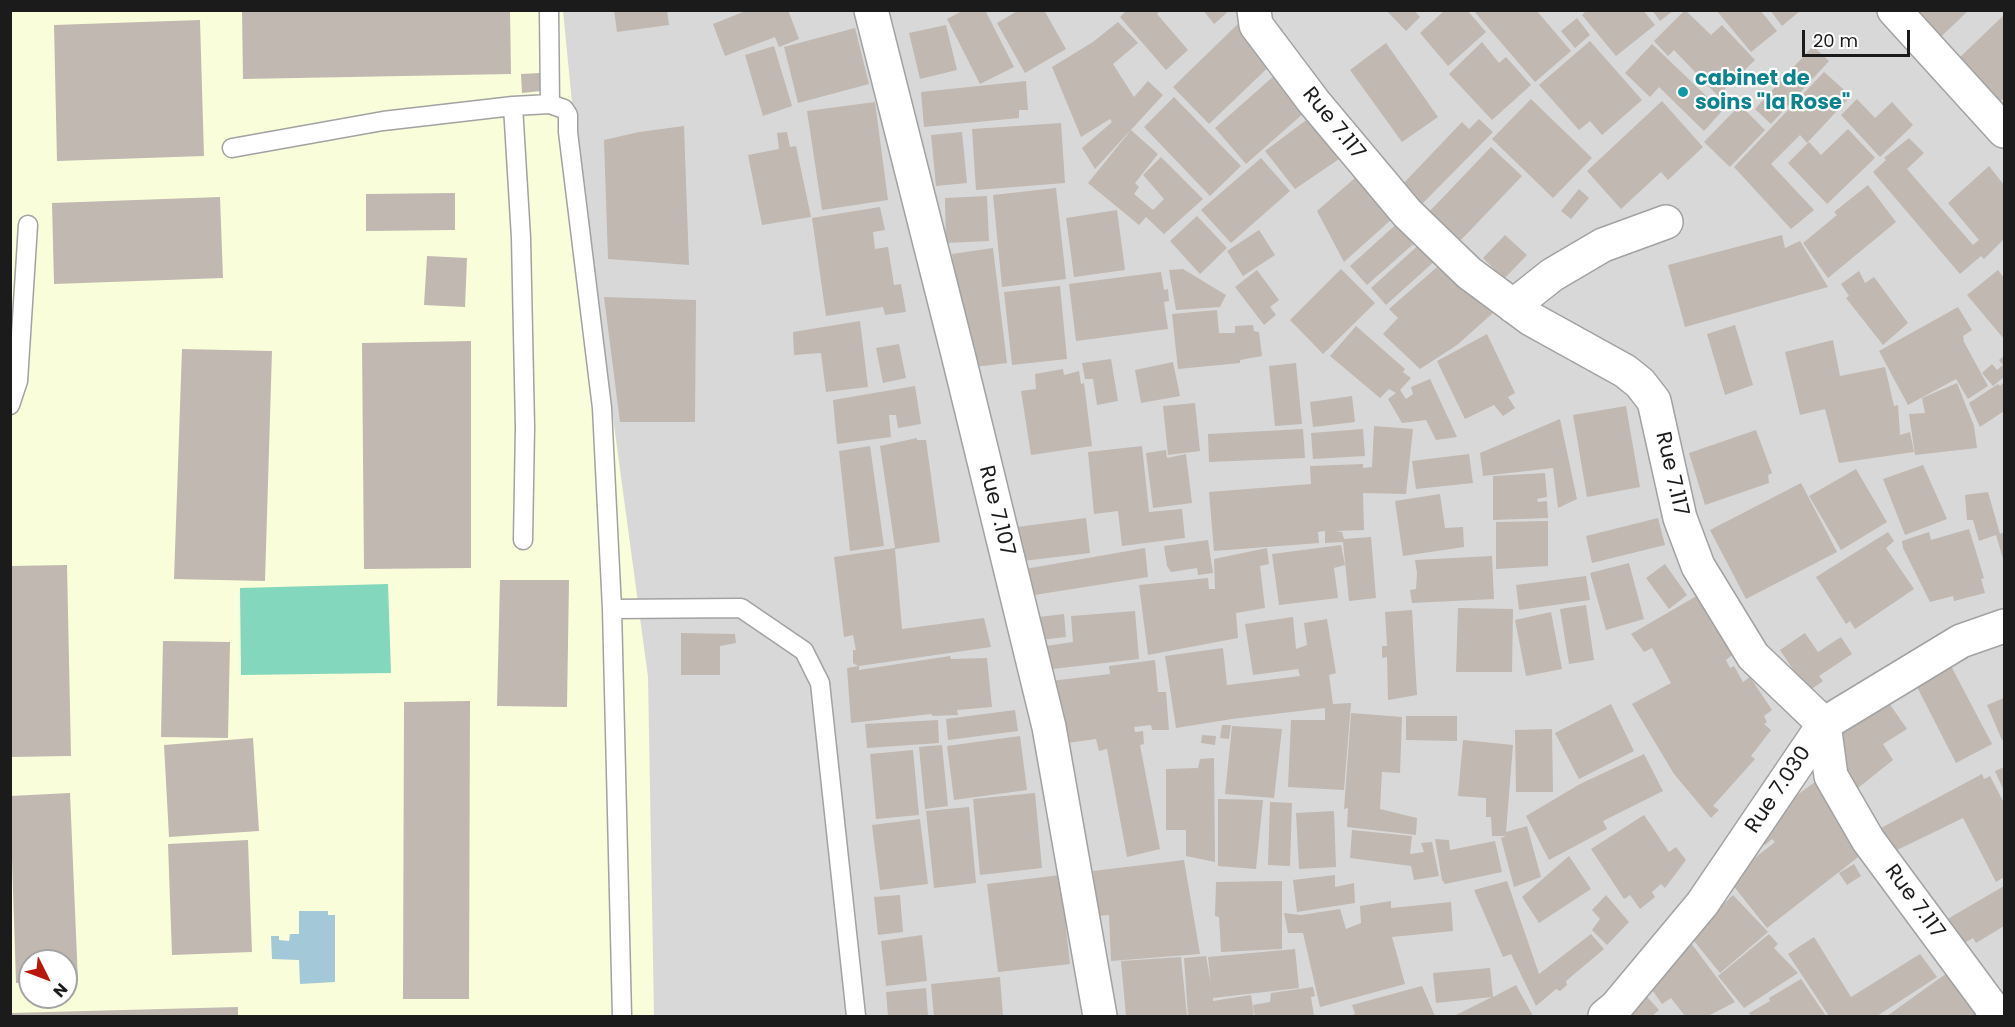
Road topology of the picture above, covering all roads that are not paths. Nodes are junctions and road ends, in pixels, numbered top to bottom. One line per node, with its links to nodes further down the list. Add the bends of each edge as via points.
1 (549, 10): 5 (lane)
2 (871, 10): 19 (street, Rue 7.107, via 1049,727)
3 (1254, 10): 11 (street, Rue 7.117, via 1256,25 1314,102 1407,213 1469,273)
4 (1894, 10): 7 (street)
5 (550, 104): 6 (lane); 14 (lane, via 564,109 568,115 602,408)
6 (513, 106): 8 (lane, via 383,121); 13 (lane, via 525,404)
7 (2004, 131)
8 (232, 148)
9 (1666, 222): 11 (street, via 1604,244 1552,275)
10 (28, 225): 12 (lane, via 18,381)
11 (1514, 306): 16 (street, Rue 7.117, via 1625,371 1654,401 1680,518 1698,566 1754,656)
12 (10, 405)
13 (523, 540)
14 (612, 609): 17 (lane); 18 (lane, via 741,608 804,651 820,683)
15 (2004, 626): 16 (street, Rue 7.030, via 1961,641)
16 (1824, 724): 20 (street, Rue 7.030, via 1702,904); 21 (street, Rue 7.117, via 1831,777 1836,786 1868,840)
17 (622, 1017)
18 (856, 1017)
19 (1100, 1017)
20 (1605, 1017)
21 (1995, 1017)

